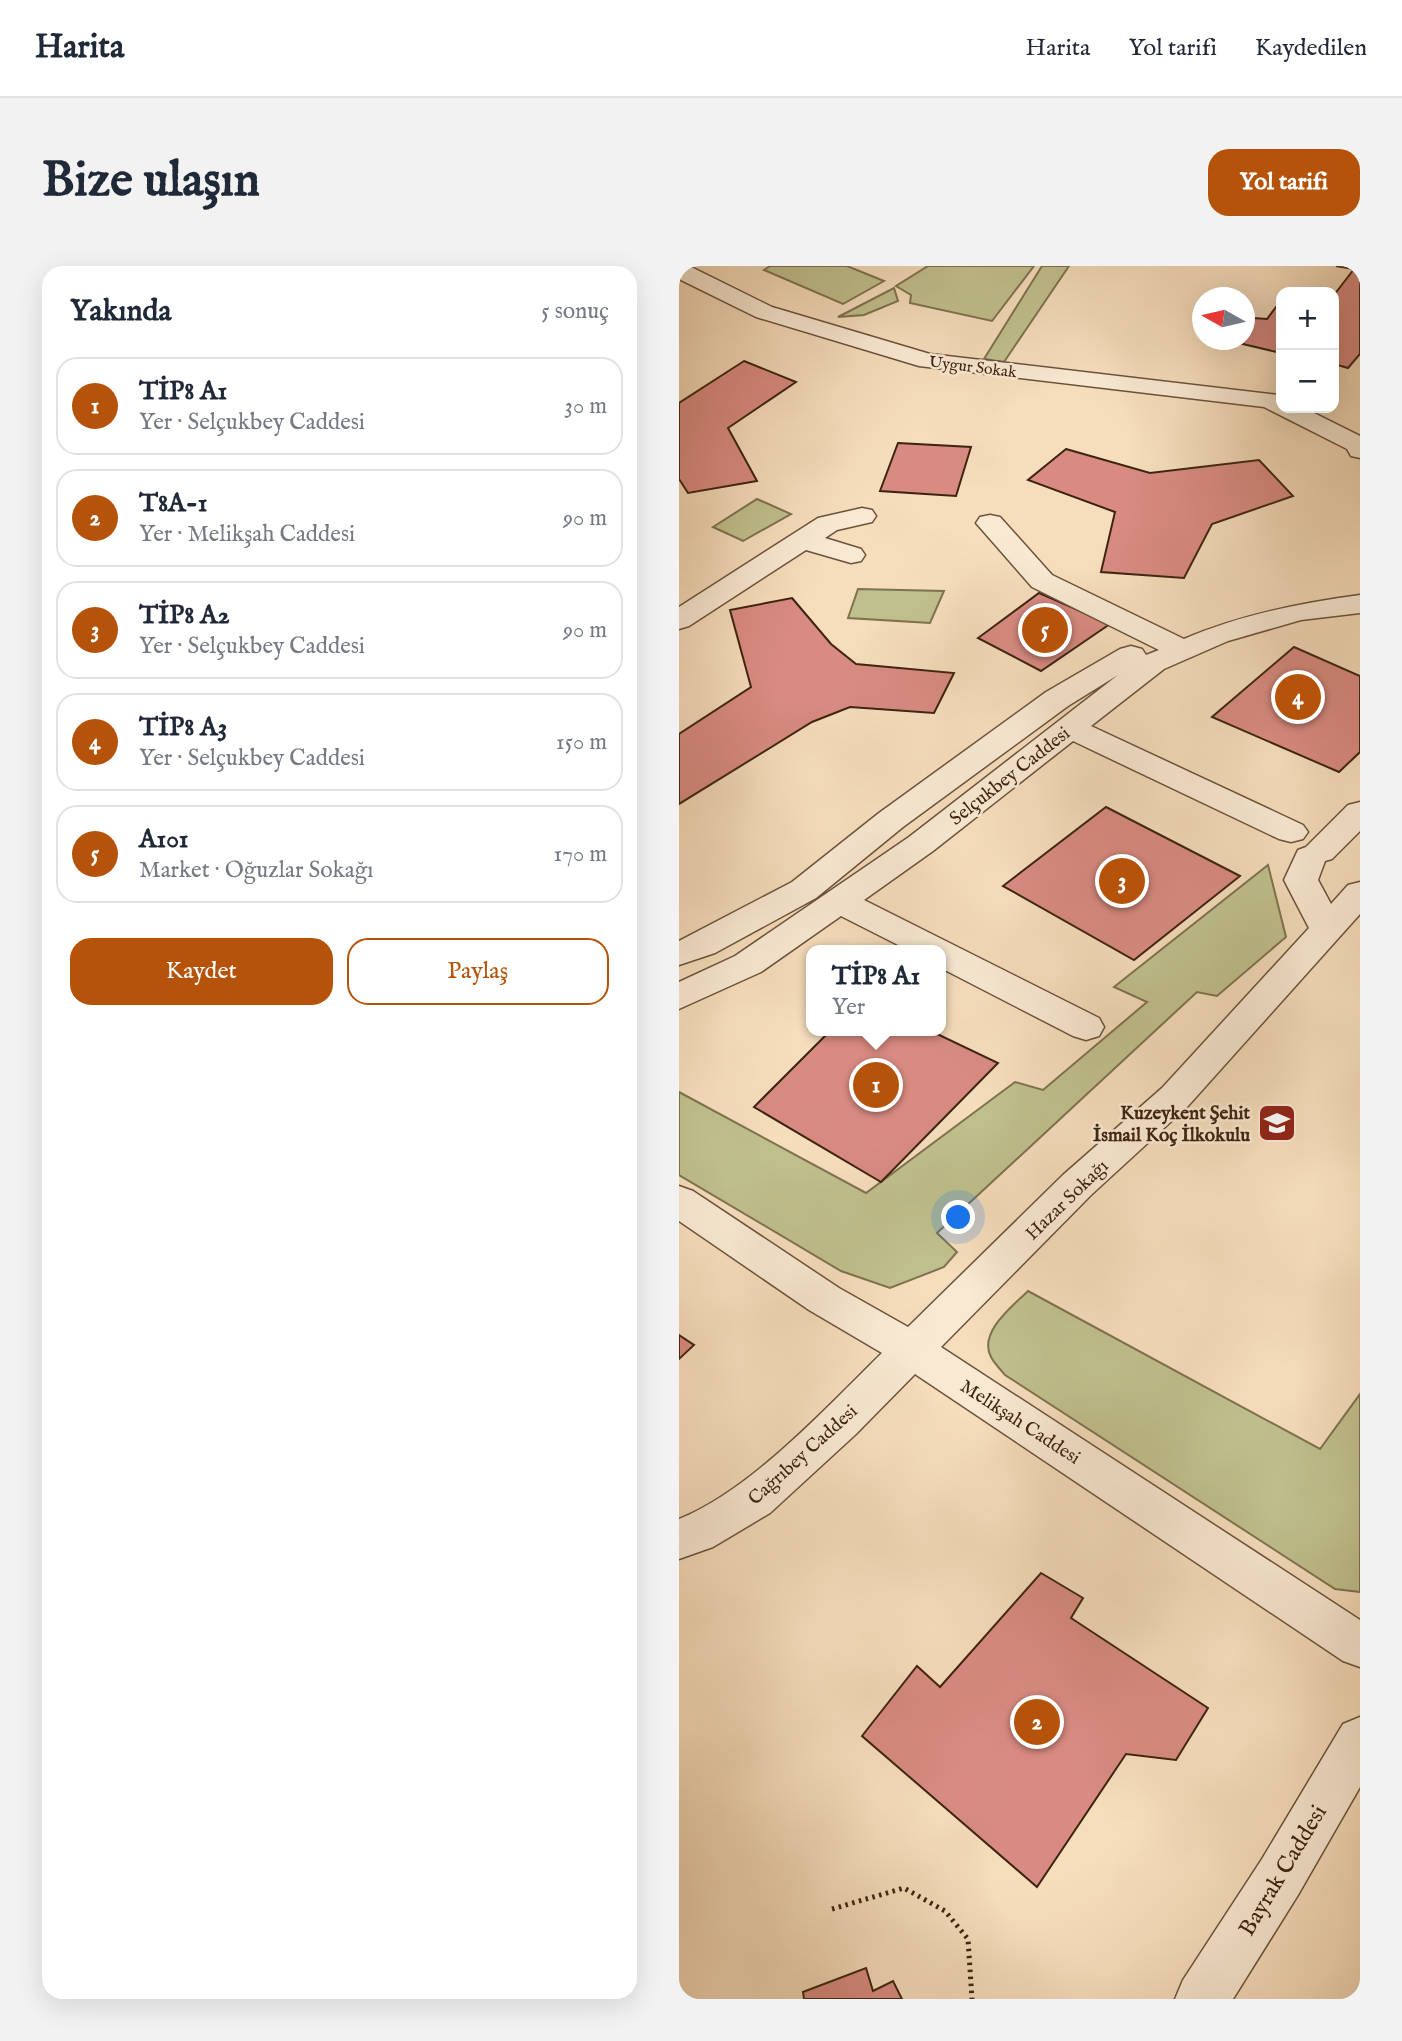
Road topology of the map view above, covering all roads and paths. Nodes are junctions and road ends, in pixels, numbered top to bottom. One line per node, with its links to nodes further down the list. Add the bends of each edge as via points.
1 (679, 270): 2 (street, Uygur Sokak, via 764,312 928,361)
2 (1276, 403)
3 (1295, 413): 4 (street, Uygur Sokak)
4 (1359, 445)
5 (862, 516): 7 (street, via 828,524)
6 (990, 523): 12 (street, via 1042,581)
7 (801, 540): 8 (street); 11 (street)
8 (852, 555)
9 (1360, 583): 12 (street, Selçukbey Caddesi, via 1314,586 1189,620)
10 (1360, 604): 12 (street, Selçukbey Caddesi, via 1298,612)
11 (679, 620)
12 (1171, 644): 13 (street, Selçukbey Caddesi); 20 (street, Selçukbey Caddesi, via 1056,699 804,890)
13 (1070, 728): 15 (street); 17 (street, Selçukbey Caddesi, via 921,844)
14 (1360, 811): 15 (street)
15 (1307, 847): 18 (street, via 1301,880)
16 (1360, 893): 18 (street, Hazar Sokağı)
17 (839, 901): 19 (street); 22 (street, Selçukbey Caddesi, via 748,964)
18 (1327, 930): 25 (street, Hazar Sokağı, via 1175,1097 1077,1185)
19 (927, 945)
20 (679, 953)
21 (946, 955): 23 (street)
22 (679, 997)
23 (1086, 1027)
24 (679, 1201): 25 (street, Melikşah Caddesi, via 824,1298)
25 (914, 1351): 26 (street, Cağrıbey Caddesi, via 754,1500); 27 (street, Melikşah Caddesi)
26 (679, 1539)
27 (1360, 1646)
28 (1360, 1740): 31 (street, Bayrak Caddesi)
29 (832, 1909): 30 (path, via 904,1888 945,1911 968,1939)
30 (972, 1999)
31 (1202, 1999)

